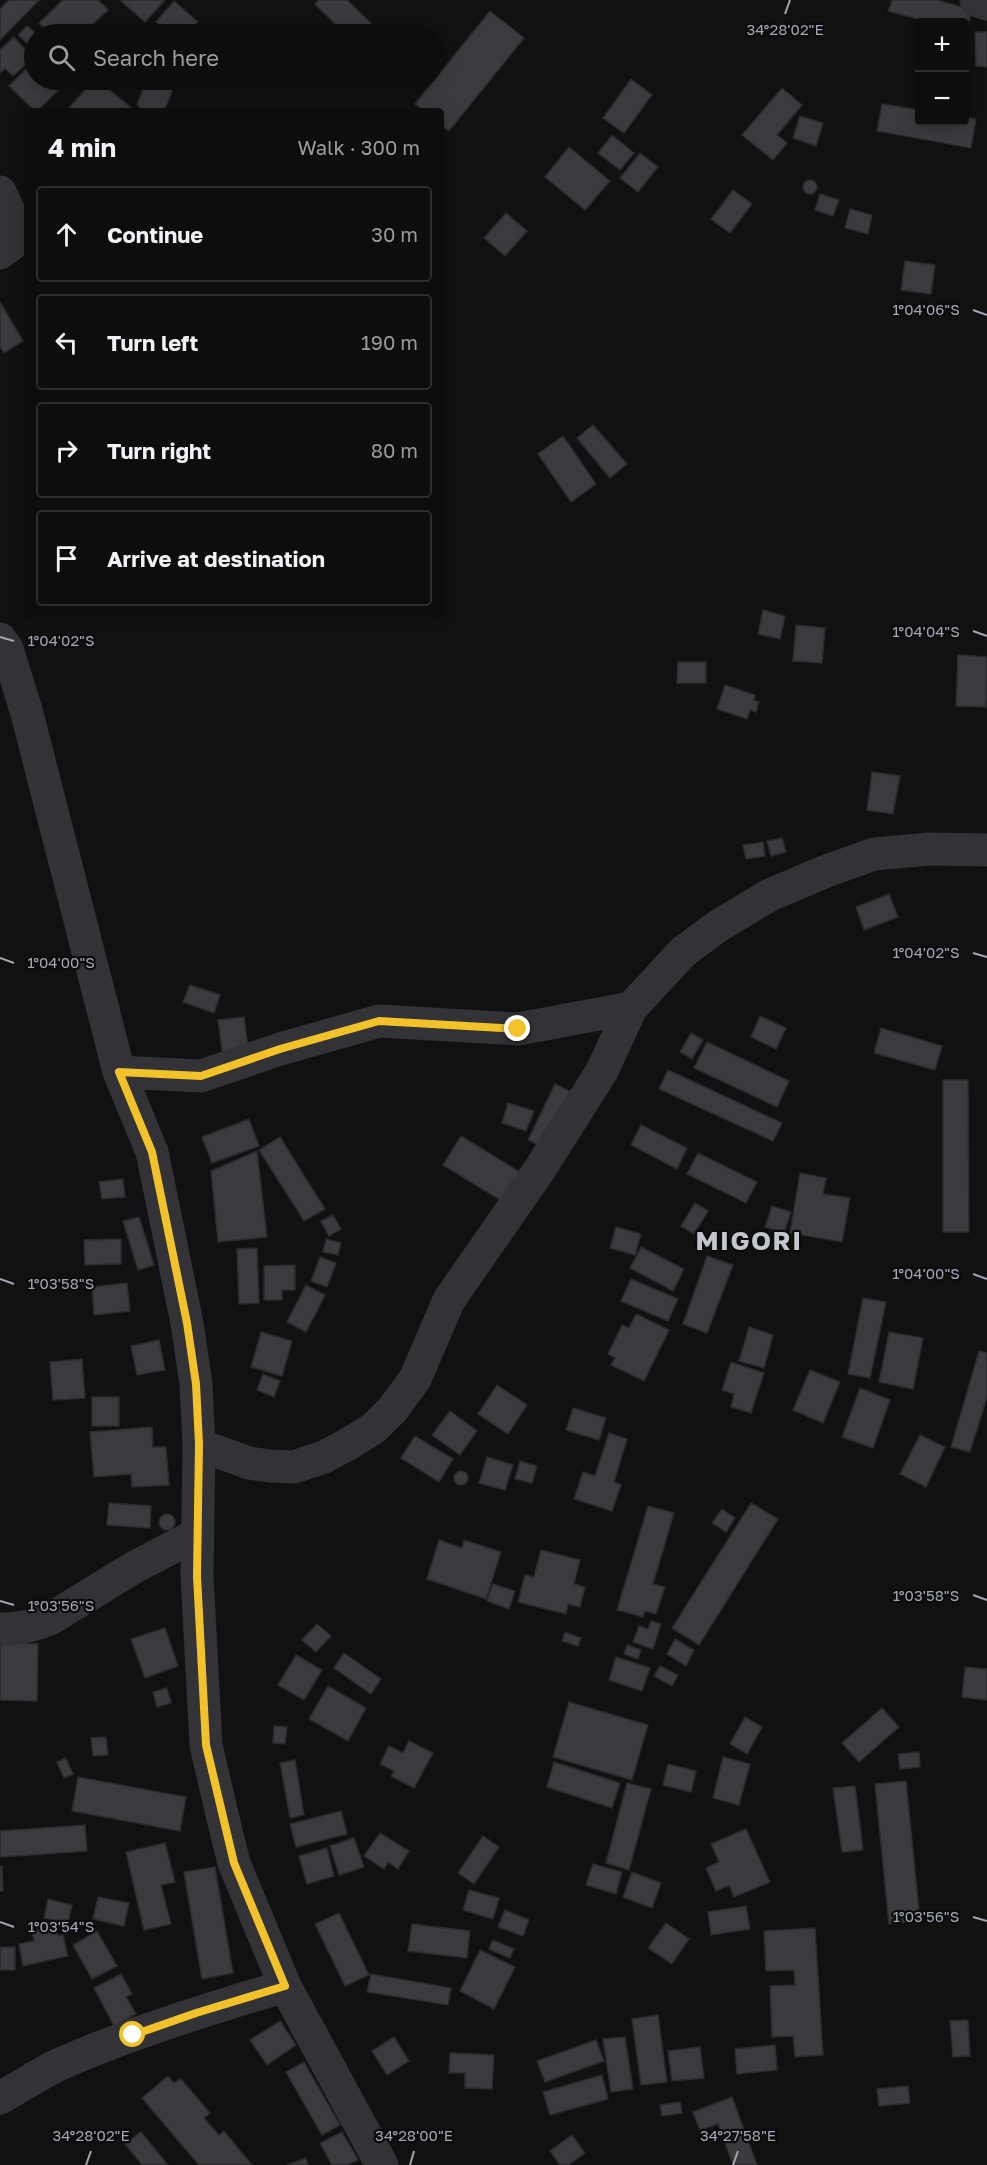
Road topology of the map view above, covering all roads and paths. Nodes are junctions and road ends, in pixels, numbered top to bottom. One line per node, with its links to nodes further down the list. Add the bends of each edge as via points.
1 (976, 0): 2 (street)
2 (987, 4)
3 (0, 192): 4 (street, via 15,231 11,245)
4 (0, 253)
5 (0, 639): 8 (street, via 7,649 26,710)
6 (987, 850): 7 (street, via 930,849 874,854 770,895 683,952)
7 (631, 1008): 8 (street, via 518,1029 379,1021 201,1076); 9 (street, via 602,1071 449,1300 415,1379 393,1409 374,1428 350,1443 294,1467 249,1462)
8 (119, 1072): 9 (street, via 152,1152 171,1238 196,1384)
9 (199, 1444): 10 (street)
10 (198, 1534): 11 (street, via 50,1619 36,1625); 12 (street, via 206,1745 234,1863)
11 (0, 1629)
12 (285, 1986): 13 (street, via 133,2035 58,2065); 14 (street)
13 (0, 2098)
14 (382, 2165)

